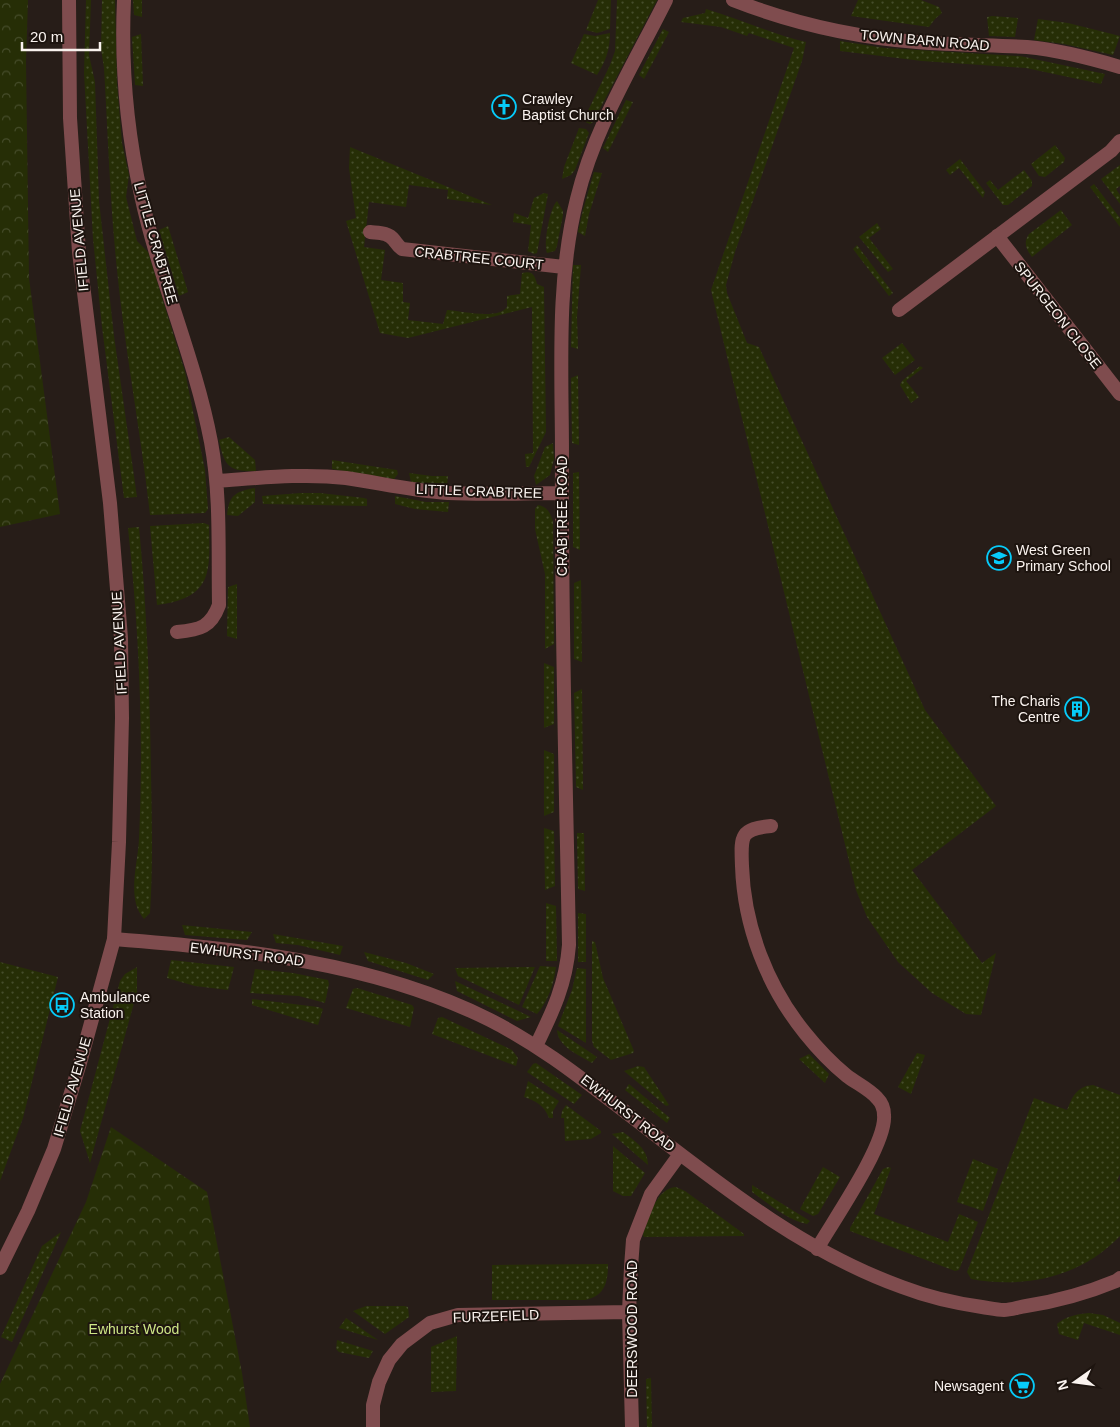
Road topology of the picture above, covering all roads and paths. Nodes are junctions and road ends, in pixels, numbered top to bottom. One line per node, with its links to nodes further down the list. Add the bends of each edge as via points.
1 (69, 0): 16 (street, IFIELD AVENUE, via 70,118 79,252 110,503 122,638)
2 (124, 0): 12 (street, LITTLE CRABTREE, via 128,112 141,196 193,366)
3 (666, 0): 9 (street, CRABTREE ROAD, via 609,112 590,157 578,196)
4 (733, 0): 5 (street, TOWN BARN ROAD, via 780,18 835,30 918,42 1029,47)
5 (1120, 67)
6 (1120, 141): 8 (street)
7 (370, 232): 9 (street, CRABTREE COURT, via 388,234 402,249)
8 (997, 236): 10 (street); 11 (street, SPURGEON CLOSE)
9 (564, 268): 13 (street, CRABTREE ROAD)
10 (899, 310)
11 (1120, 394)
12 (217, 481): 13 (street, LITTLE CRABTREE, via 314,476 447,493); 14 (street, LITTLE CRABTREE, via 219,604 214,618 204,627)
13 (562, 493): 17 (street, CRABTREE ROAD, via 569,945 563,984)
14 (177, 632)
15 (771, 826): 19 (street, via 754,828 743,838 742,881 756,943 783,1003 804,1033 845,1074 876,1097 884,1115 879,1140)
16 (114, 940): 17 (street, EWHURST ROAD, via 288,958 366,974 440,999 489,1020); 20 (street, IFIELD AVENUE, via 54,1149)
17 (536, 1046): 18 (street, EWHURST ROAD, via 578,1074)
18 (680, 1154): 19 (street, EWHURST ROAD); 22 (street, DEERSWOOD ROAD, via 651,1194 634,1240)
19 (817, 1249): 21 (street, EWHURST ROAD, via 852,1267 921,1294 1003,1310 1084,1294)
20 (0, 1268)
21 (1119, 1282)
22 (629, 1312): 23 (street, FURZEFIELD, via 458,1315 430,1323 416,1331 389,1360 373,1405); 24 (street, DEERSWOOD ROAD)
23 (374, 1427)
24 (632, 1427)

